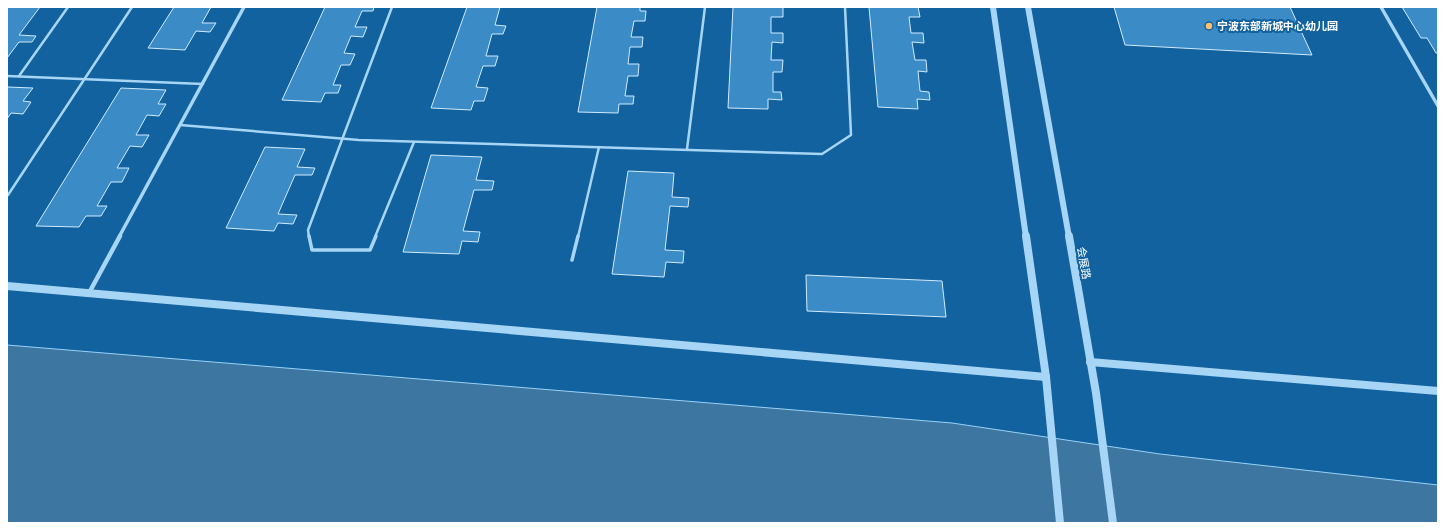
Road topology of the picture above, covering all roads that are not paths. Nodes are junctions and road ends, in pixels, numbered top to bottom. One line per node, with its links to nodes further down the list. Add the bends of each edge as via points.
1 (68, 7): 11 (lane)
2 (132, 7): 12 (lane)
3 (244, 7): 13 (street)
4 (392, 7): 16 (lane)
5 (705, 7): 19 (lane)
6 (845, 7): 19 (lane, via 851,135 822,154)
7 (993, 7): 25 (street)
8 (1028, 7): 24 (street, 会展路)
9 (1381, 7): 14 (street)
10 (7, 76): 11 (lane)
11 (19, 76): 12 (lane)
12 (84, 79): 13 (lane); 20 (lane)
13 (203, 84): 15 (street)
14 (1438, 106)
15 (180, 125): 16 (lane); 23 (street)
16 (341, 138): 17 (lane); 17 (lane, via 308,230 312,250 370,250)
17 (414, 142): 18 (lane)
18 (599, 147): 19 (lane); 21 (lane)
19 (687, 150)
20 (8, 195)
21 (572, 260)
22 (7, 286): 23 (street)
23 (89, 293): 25 (street)
24 (1090, 362): 26 (street); 28 (street, 会展路, via 1106,456)
25 (1046, 377): 27 (street)
26 (1438, 391)
27 (1060, 523)
28 (1113, 523)

